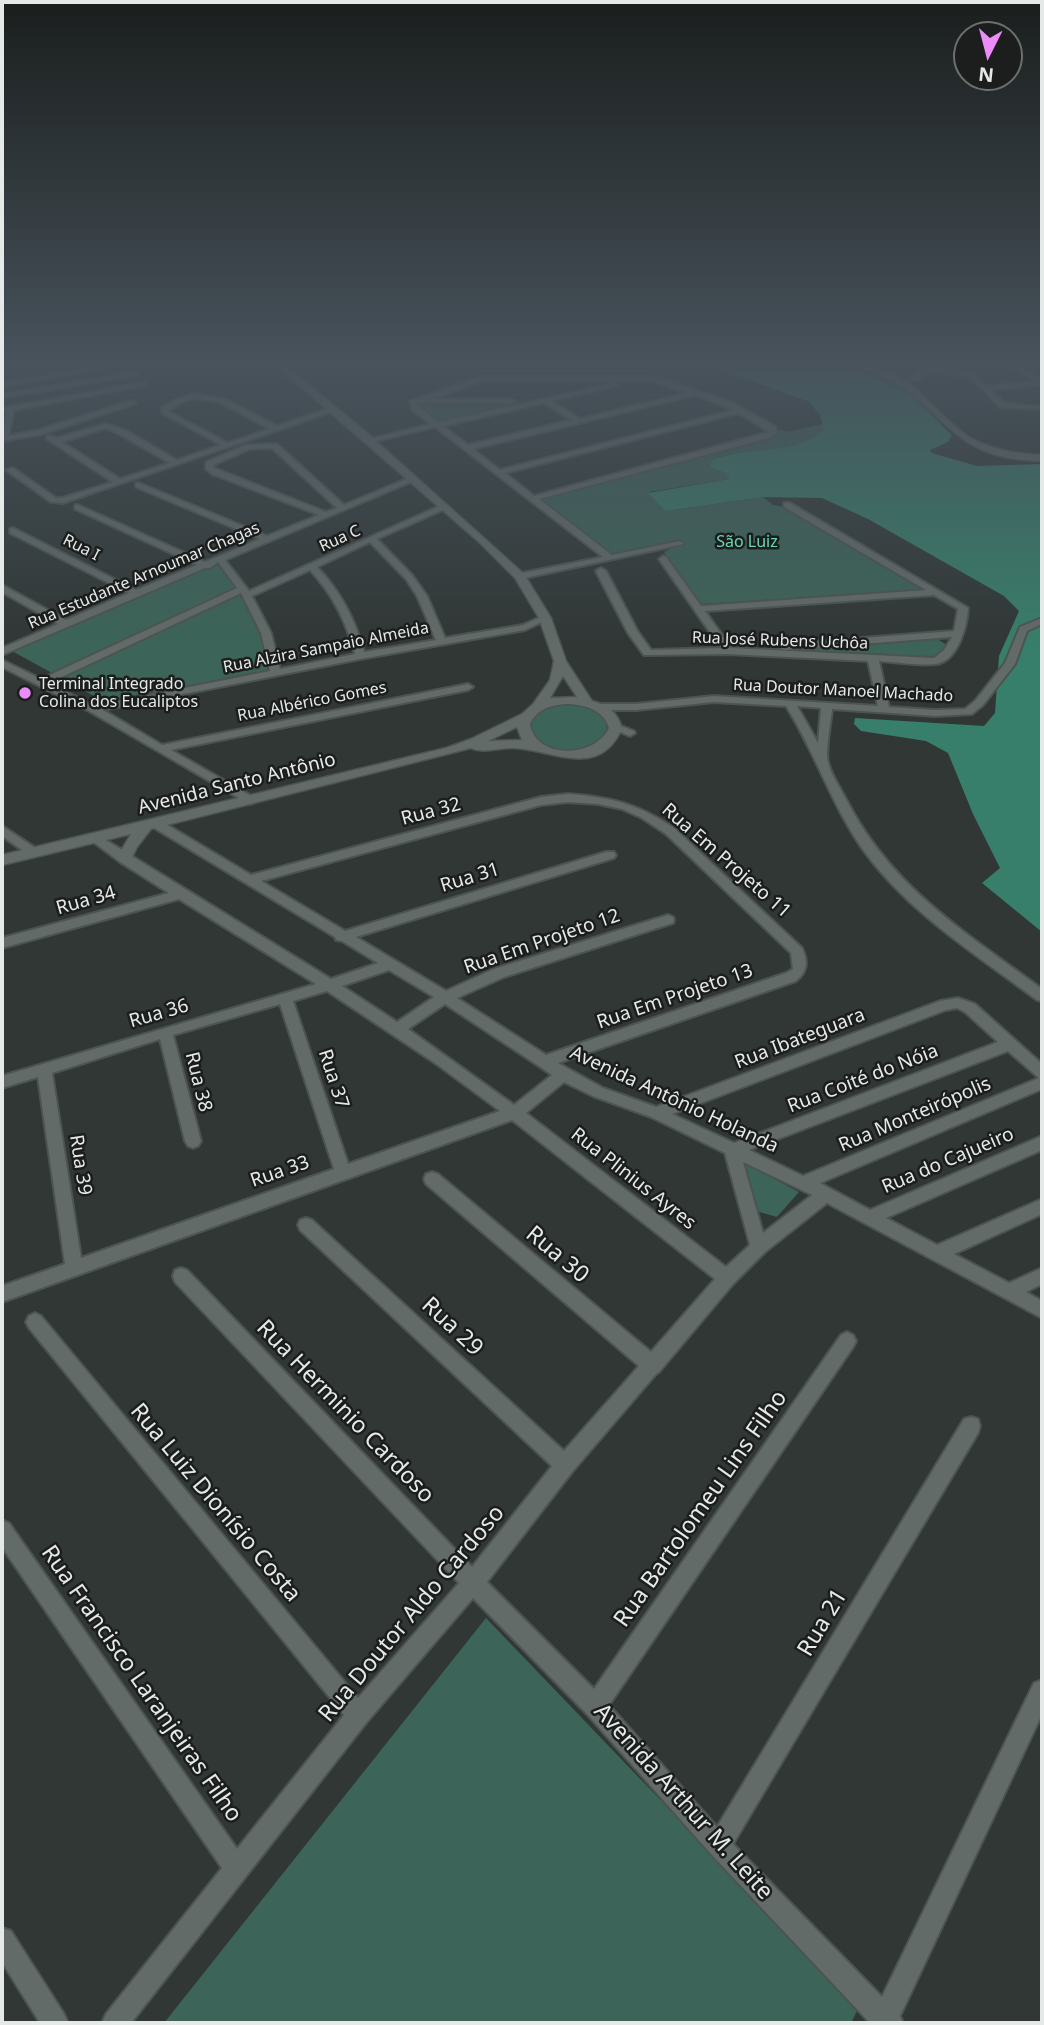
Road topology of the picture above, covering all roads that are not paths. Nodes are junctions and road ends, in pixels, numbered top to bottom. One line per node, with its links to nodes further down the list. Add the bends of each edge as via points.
1 (88, 462): 13 (street)
2 (181, 462): 9 (street)
3 (213, 462): 20 (street, via 208,467 215,472)
4 (292, 462): 19 (street)
5 (394, 462): 12 (street)
6 (486, 462): 11 (street)
7 (541, 462): 11 (street)
8 (672, 462): 15 (street)
9 (176, 463): 13 (street)
10 (10, 470): 13 (street, via 54,500 70,500)
11 (500, 472): 15 (street)
12 (414, 480): 17 (street); 19 (street, Rua Estudante Arnoumar Chagas)
13 (120, 483)
14 (139, 485): 22 (street)
15 (534, 498): 25 (street)
16 (787, 505): 34 (street)
17 (444, 506): 23 (street, Rua C); 31 (street)
18 (78, 507): 28 (street)
19 (342, 508): 20 (street, Rua Estudante Arnoumar Chagas)
20 (326, 514): 22 (street, Rua Estudante Arnoumar Chagas)
21 (13, 531): 35 (street, Rua I)
22 (267, 539): 27 (street, Rua Estudante Arnoumar Chagas)
23 (372, 540): 29 (street, Rua C); 41 (street, via 422,596)
24 (680, 544): 25 (street)
25 (610, 558): 31 (street)
26 (663, 559): 36 (street)
27 (221, 560): 28 (street, Rua Estudante Arnoumar Chagas); 33 (street)
28 (207, 566): 35 (street, Rua Estudante Arnoumar Chagas)
29 (312, 567): 33 (street, Rua C); 44 (street, via 344,605)
30 (601, 571): 43 (street, Rua José Rubens Uchôa, via 648,653)
31 (520, 576): 39 (street)
32 (2, 588): 38 (street)
33 (244, 592): 48 (street, via 267,633); 49 (street, Rua C)
34 (938, 592): 36 (street); 40 (street, via 963,608)
35 (135, 593): 38 (street, Rua Estudante Arnoumar Chagas)
36 (698, 610): 43 (street)
37 (1042, 621): 58 (street, Rua Doutor Manoel Machado, via 1023,629 1010,664 968,712)
38 (65, 624): 42 (street, Rua Estudante Arnoumar Chagas)
39 (547, 624): 41 (street, Rua Alzira Sampaio Almeida); 46 (street)
40 (956, 634): 43 (street); 45 (street, Rua José Rubens Uchôa, via 948,654 936,661)
41 (441, 641): 44 (street, Rua Alzira Sampaio Almeida)
42 (2, 652)
43 (728, 652): 45 (street, Rua José Rubens Uchôa)
44 (360, 656): 48 (street, Rua Alzira Sampaio Almeida)
45 (873, 659): 58 (street)
46 (560, 661): 51 (street); 53 (street, via 556,680)
47 (3, 665): 49 (street)
48 (276, 674): 57 (street, Rua Alzira Sampaio Almeida)
49 (40, 683): 57 (street)
50 (468, 687): 62 (street, Rua Albérico Gomes)
51 (586, 701): 53 (street); 55 (street)
52 (789, 702): 54 (street, Rua Doutor Manoel Machado); 56 (street, Rua Doutor Manoel Machado, via 715,699); 64 (street)
53 (539, 705): 59 (street, Avenida Santo Antônio)
54 (827, 705): 58 (street, Rua Doutor Manoel Machado); 64 (street)
55 (600, 707): 56 (street, Rua Doutor Manoel Machado); 60 (street)
56 (636, 707): 60 (street, Rua Doutor Manoel Machado)
57 (93, 709): 62 (street)
58 (884, 709)
59 (525, 717): 61 (street, via 524,732); 63 (street, Avenida Santo Antônio)
60 (621, 727): 61 (street, Avenida Santo Antônio, via 607,745 580,754 564,755)
61 (535, 746): 63 (street, Avenida Santo Antônio, via 505,743)
62 (163, 748): 65 (street)
63 (450, 751): 65 (street, Avenida Santo Antônio)
64 (822, 758): 82 (street, via 867,846 888,874)
65 (249, 800): 67 (street, Avenida Santo Antônio)
66 (625, 806): 74 (street, Rua 32, via 568,798 541,801); 79 (street, Rua Em Projeto 11, via 670,831)
67 (150, 825): 69 (street, Avenida Santo Antônio); 72 (street, via 130,845); 74 (street, Avenida Antônio Holanda)
68 (2, 830): 70 (street)
69 (96, 838): 70 (street, Avenida Santo Antônio); 72 (street)
70 (33, 852): 73 (street, Avenida Santo Antônio)
71 (610, 855): 77 (street, Rua 31)
72 (124, 859): 75 (street)
73 (2, 860)
74 (247, 880): 77 (street, Avenida Antônio Holanda)
75 (180, 894): 78 (street, Rua 34); 81 (street)
76 (668, 920): 83 (street, Rua Em Projeto 12, via 499,973)
77 (341, 937): 80 (street, Avenida Antônio Holanda)
78 (2, 943)
79 (797, 951): 88 (street, Rua Em Projeto 13, via 799,971 790,978)
80 (387, 965): 81 (street, Rua 36); 83 (street, Avenida Antônio Holanda)
81 (327, 986): 84 (street, Rua 36); 85 (street)
82 (1042, 996)
83 (445, 997): 85 (street, Rua Em Projeto 12); 88 (street, Avenida Antônio Holanda)
84 (285, 998): 86 (street, Rua 36); 99 (street, Rua 37)
85 (397, 1029): 94 (street)
86 (165, 1032): 89 (street, Rua 36); 96 (street, Rua 38)
87 (1009, 1044): 90 (street); 95 (street, Rua Ibateguara, via 970,1009 958,1003 945,1005); 98 (street, Rua Coité do Nóia)
88 (544, 1062): 91 (street, Avenida Antônio Holanda)
89 (44, 1069): 92 (street, Rua 36); 108 (street, Rua 39)
90 (1042, 1073)
91 (564, 1074): 94 (street, Rua 33); 95 (street, Avenida Antônio Holanda)
92 (2, 1083)
93 (1042, 1083): 101 (street, Rua Monteirópolis)
94 (515, 1112): 99 (street, Rua 33); 111 (street, Rua Plinius Ayres)
95 (656, 1113): 98 (street, Avenida Antônio Holanda)
96 (193, 1141)
97 (1042, 1143): 104 (street, Rua do Cajueiro)
98 (732, 1150): 101 (street, Avenida Antônio Holanda); 106 (street)
99 (343, 1172): 108 (street, Rua 33)
100 (432, 1179): 117 (street, Rua 30)
101 (803, 1183): 102 (street, Avenida Antônio Holanda)
102 (826, 1194): 104 (street, Avenida Antônio Holanda); 106 (street, Rua Doutor Aldo Cardoso)
103 (1042, 1206): 107 (street)
104 (871, 1217): 107 (street, Avenida Antônio Holanda)
105 (306, 1225): 119 (street, Rua 29)
106 (759, 1247): 111 (street, Rua Doutor Aldo Cardoso)
107 (938, 1253): 112 (street, Avenida Antônio Holanda)
108 (74, 1268): 113 (street, Rua 33)
109 (181, 1276): 121 (street, Rua Herminio Cardoso)
110 (1042, 1276): 112 (street)
111 (727, 1278): 117 (street, Rua Doutor Aldo Cardoso)
112 (1008, 1292): 114 (street, Avenida Antônio Holanda)
113 (2, 1294)
114 (1042, 1310)
115 (34, 1322): 124 (street, Rua Luiz Dionísio Costa)
116 (847, 1340): 123 (street, Rua Bartolomeu Lins Filho)
117 (653, 1366): 119 (street, Rua Doutor Aldo Cardoso)
118 (971, 1426): 125 (street, Rua 21)
119 (565, 1465): 121 (street, Rua Doutor Aldo Cardoso)
120 (2, 1530): 126 (street, Rua Francisco Laranjeiras Filho)
121 (473, 1583): 123 (street, Avenida Arthur M. Leite); 124 (street, Rua Doutor Aldo Cardoso)
122 (1042, 1691): 128 (street)
123 (595, 1706): 125 (street, Avenida Arthur M. Leite)
124 (358, 1715): 126 (street, Rua Doutor Aldo Cardoso)
125 (719, 1846): 128 (street, Avenida Arthur M. Leite)
126 (237, 1869): 130 (street, Rua Doutor Aldo Cardoso)
127 (2, 1940): 129 (street)
128 (886, 2021)
129 (55, 2023)
130 (115, 2023)

